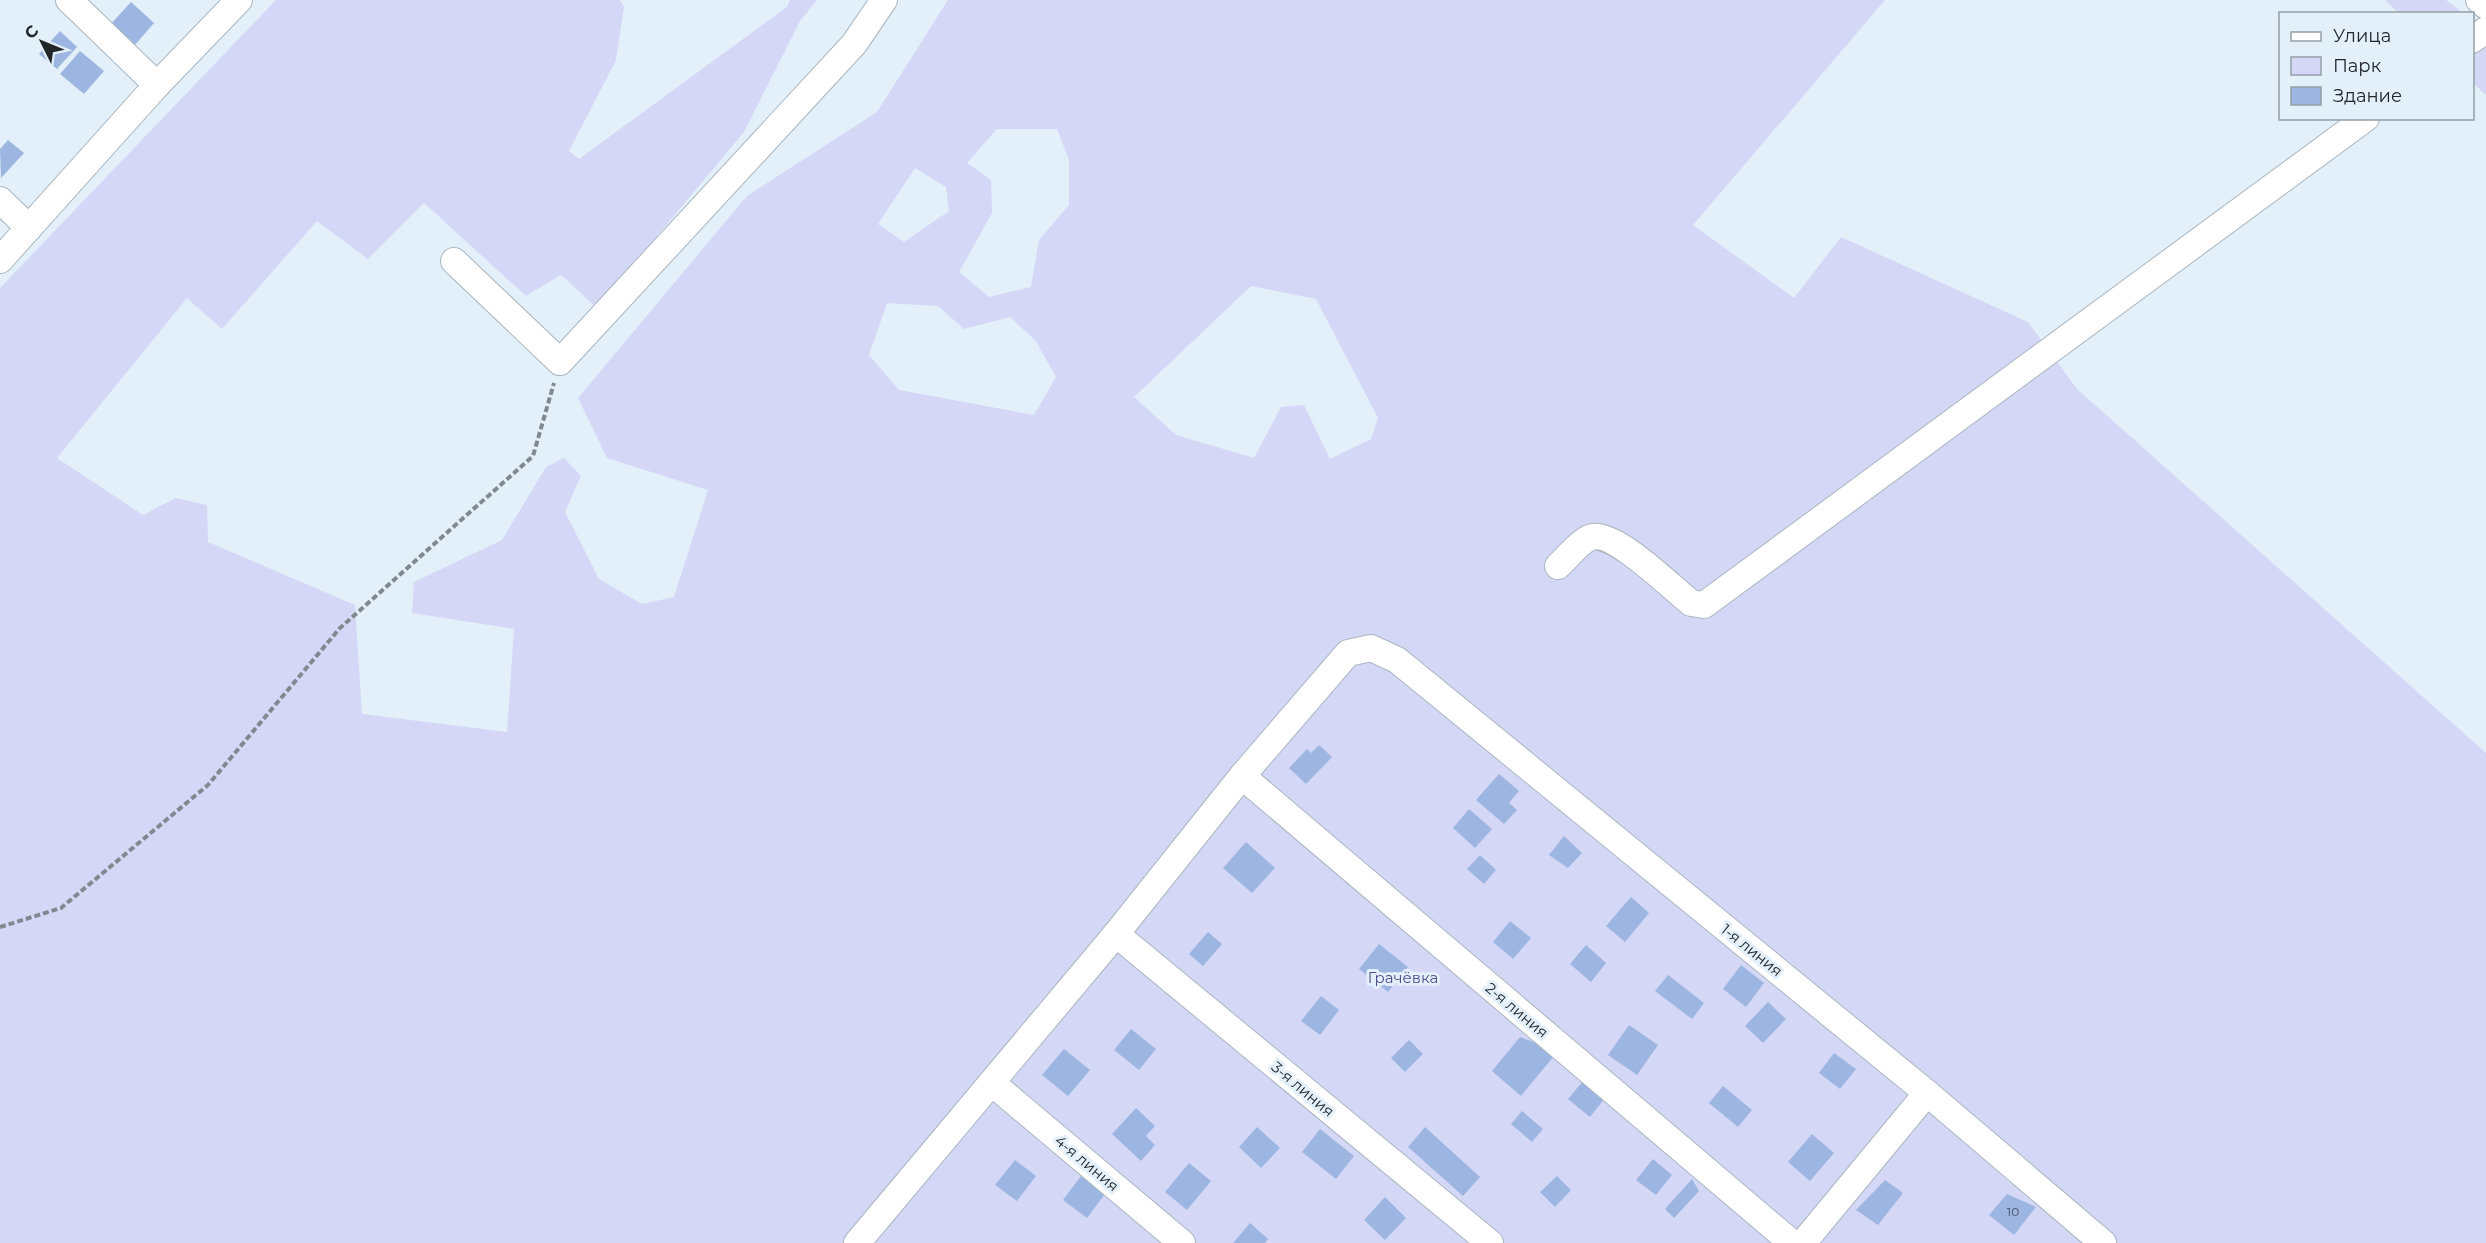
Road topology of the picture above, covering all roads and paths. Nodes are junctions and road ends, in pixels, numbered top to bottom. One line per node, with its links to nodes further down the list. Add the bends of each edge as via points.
1 (69, 0): 6 (street)
2 (239, 0): 6 (street)
3 (884, 0): 12 (street, via 854,44)
4 (2479, 0): 5 (street)
5 (2486, 6)
6 (157, 84): 9 (street)
7 (2363, 120): 13 (street, via 1704,605 1691,603 1619,544 1602,536 1589,538)
8 (0, 200): 9 (street)
9 (29, 228): 10 (street)
10 (0, 260)
11 (454, 261): 12 (street)
12 (560, 362): 15 (path, via 532,456 340,628 208,785 61,908)
13 (1558, 566)
14 (1242, 776): 16 (street, 1-я линия); 18 (street, 1-я линия, via 1348,653 1371,648 1397,660); 22 (street, 2-я линия)
15 (0, 927)
16 (1116, 934): 17 (street, 1-я линия); 21 (street, 3-я линия)
17 (992, 1083): 19 (street, 1-я линия); 20 (street, 4-я линия)
18 (1927, 1093): 23 (street); 24 (street, 1-я линия)
19 (867, 1240)
20 (1182, 1243)
21 (1490, 1243)
22 (1792, 1243)
23 (1803, 1243)
24 (2103, 1243)

